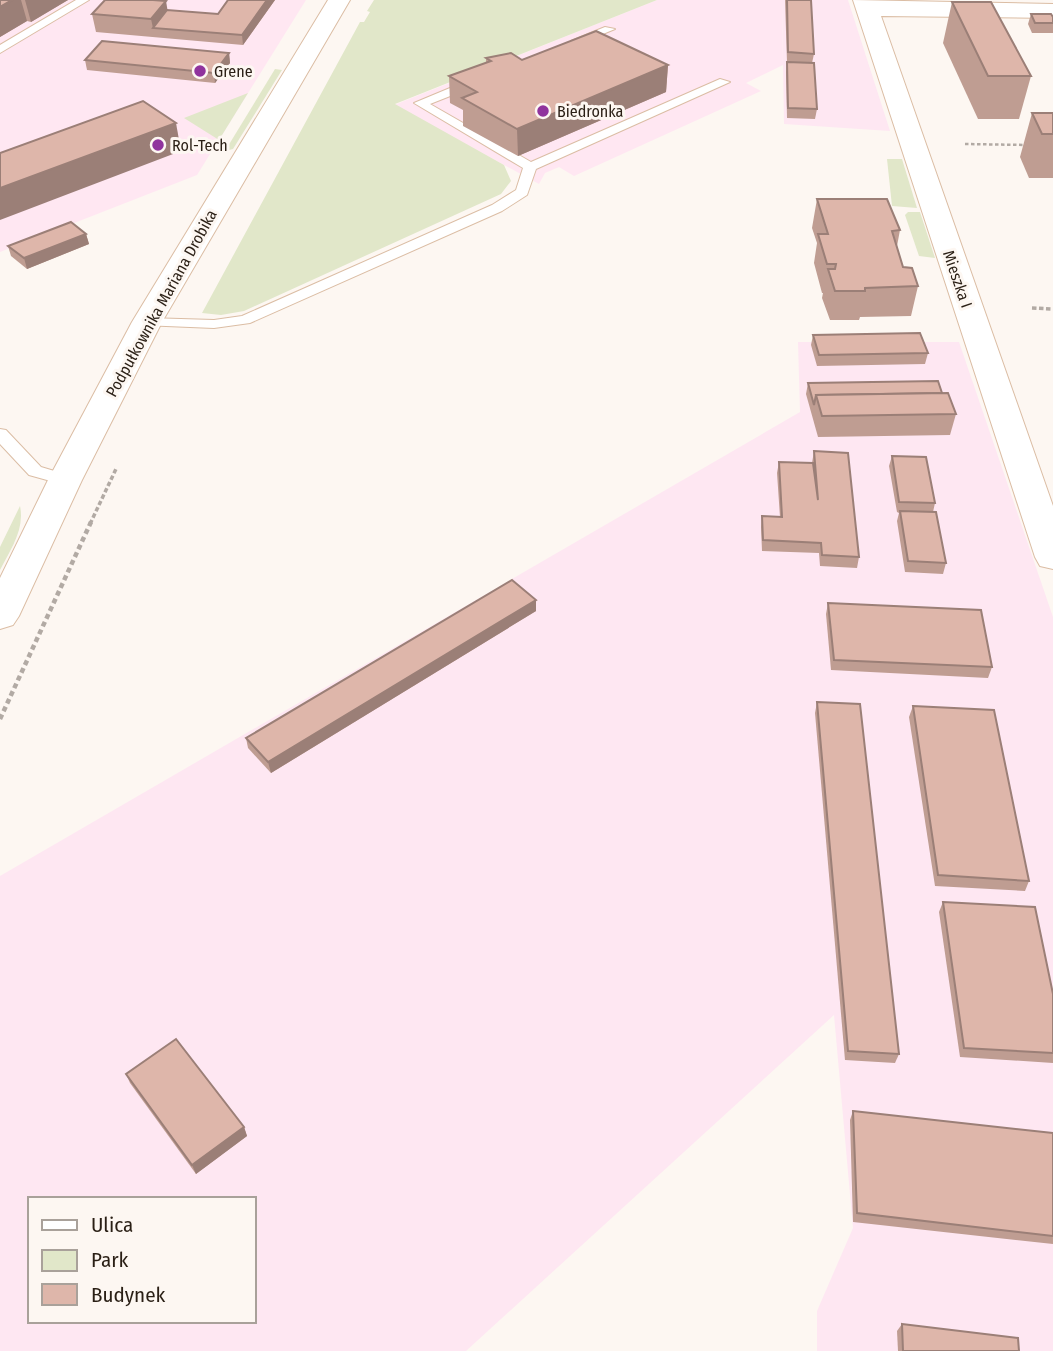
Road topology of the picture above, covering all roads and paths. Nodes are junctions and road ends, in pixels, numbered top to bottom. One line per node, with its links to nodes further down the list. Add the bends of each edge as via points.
1 (84, 0): 7 (lane)
2 (339, 0): 15 (street, Podpułkownika Mariana Drobika)
3 (865, 4): 4 (street); 19 (street, Mieszka I)
4 (1053, 11)
5 (609, 29): 6 (lane)
6 (558, 49)
7 (0, 50)
8 (483, 78): 12 (lane, via 420,103)
9 (724, 82): 12 (lane)
10 (965, 144): 11 (path)
11 (1040, 145)
12 (530, 167): 15 (lane, via 522,192 496,208 245,320)
13 (1032, 308): 14 (path)
14 (1053, 309)
15 (147, 322): 18 (street, Podpułkownika Mariana Drobika)
16 (0, 434): 18 (lane, via 35,471)
17 (120, 460): 21 (path)
18 (65, 480): 20 (street, Podpułkownika Mariana Drobika)
19 (1053, 557)
20 (0, 616)
21 (0, 719)

